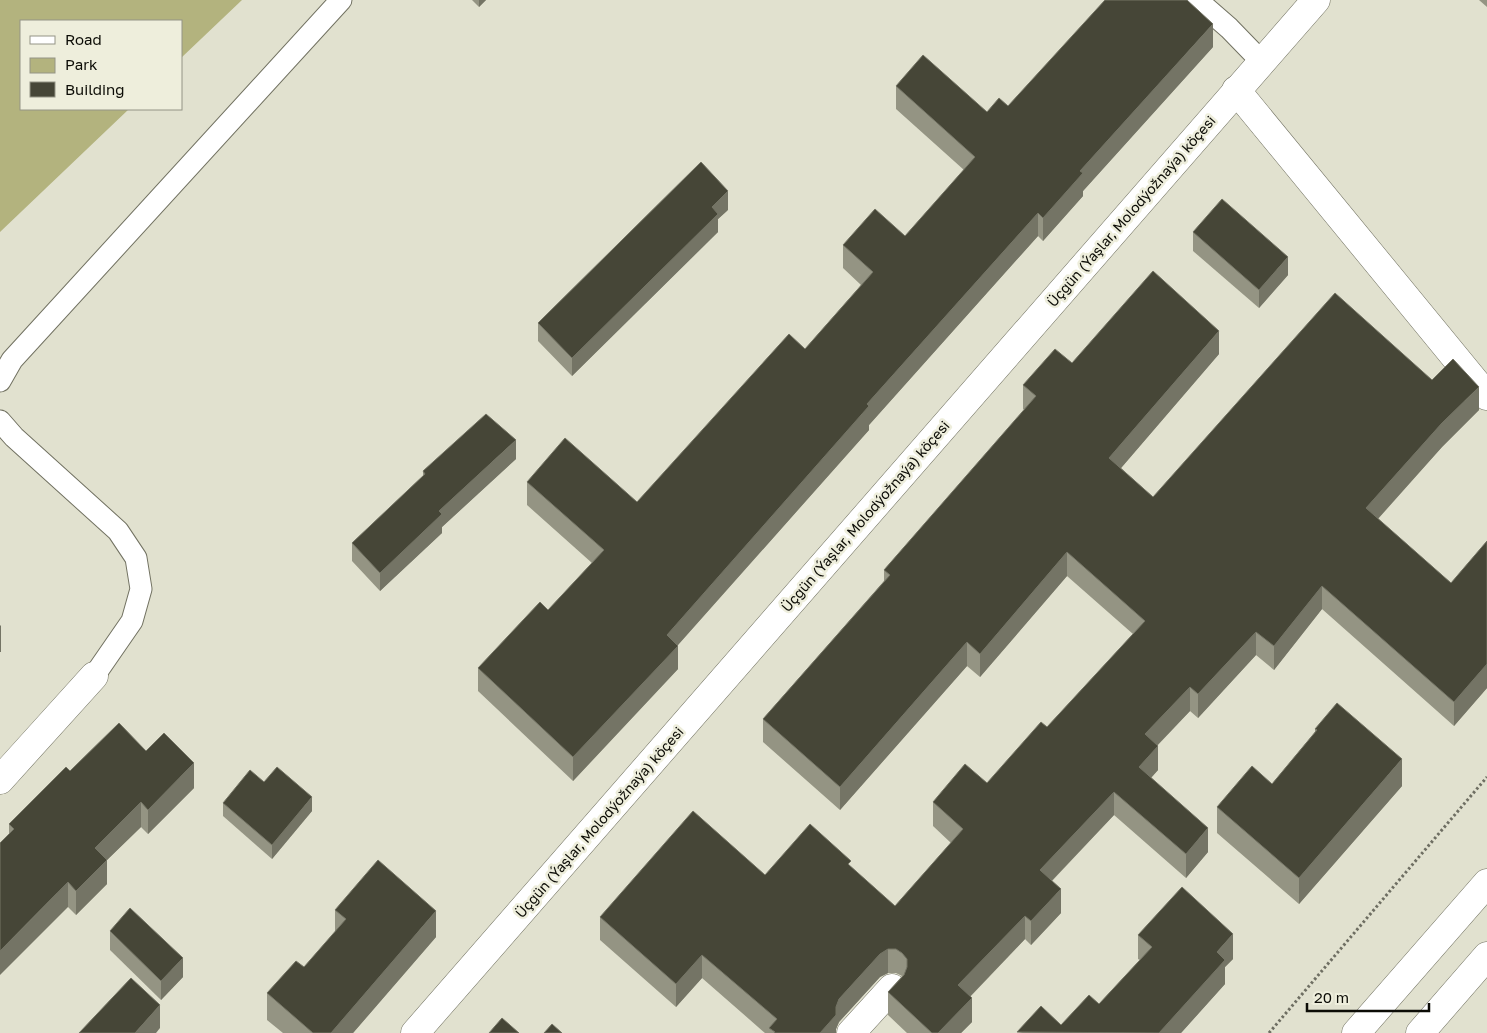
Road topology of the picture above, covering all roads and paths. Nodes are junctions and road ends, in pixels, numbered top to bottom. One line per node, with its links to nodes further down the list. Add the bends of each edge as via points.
1 (341, 0): 6 (lane, via 12,360)
2 (1197, 0): 4 (lane)
3 (1316, 0): 4 (street, Üçgün (Ýaşlar, Molodýožnaýa) köçesi)
4 (1261, 61): 5 (street, Üçgün (Ýaşlar, Molodýožnaýa) köçesi)
5 (1236, 90): 7 (street); 15 (street, Üçgün (Ýaşlar, Molodýožnaýa) köçesi)
6 (0, 381)
7 (1487, 396)
8 (0, 420): 9 (lane, via 14,437 118,531 136,558 141,589 132,622)
9 (94, 676): 11 (street)
10 (1487, 777): 17 (path)
11 (0, 780)
12 (1487, 884): 18 (street)
13 (1487, 956): 19 (street)
14 (892, 988): 16 (street)
15 (415, 1033)
16 (851, 1033)
17 (1269, 1033)
18 (1356, 1033)
19 (1420, 1033)

